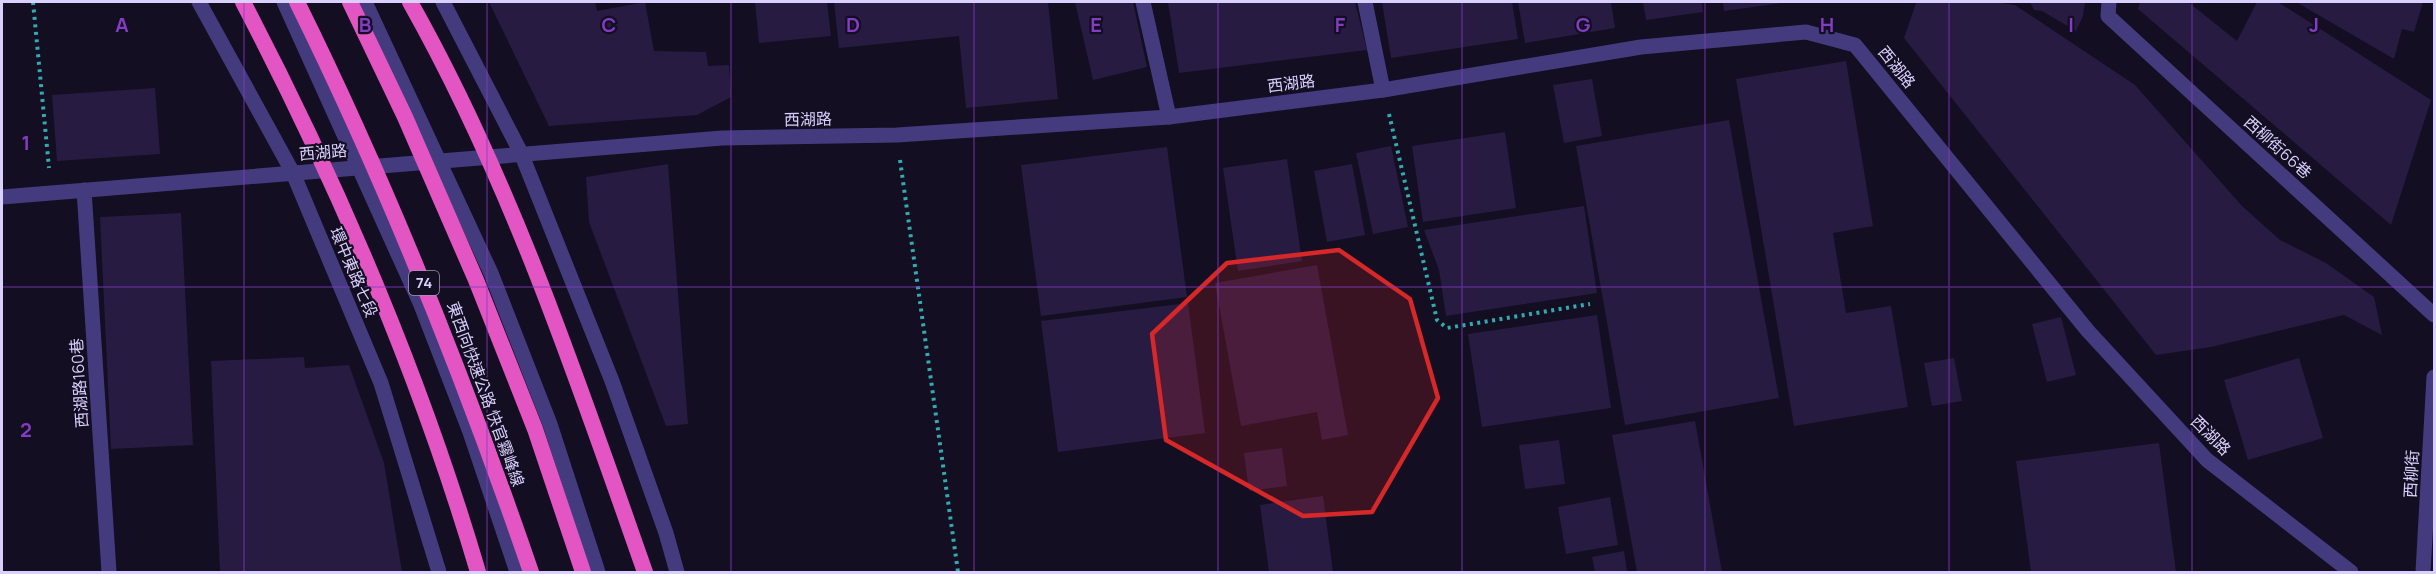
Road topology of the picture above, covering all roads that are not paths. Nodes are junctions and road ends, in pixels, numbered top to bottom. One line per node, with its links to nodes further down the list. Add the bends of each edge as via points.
1 (199, 2): 17 (street, 環中東路七段)
2 (243, 2): 25 (highway, bridge, via 400,339 452,482)
3 (284, 2): 16 (street)
4 (297, 2): 27 (highway, 東西向快速公路 快官霧峰線 / 74, bridge, via 345,98 433,302)
5 (350, 2): 28 (highway, 東西向快速公路 快官霧峰線, bridge, via 480,291 535,429)
6 (365, 2): 15 (street)
7 (410, 2): 30 (highway, bridge, via 495,169)
8 (443, 2): 14 (street)
9 (1143, 2): 13 (street)
10 (1365, 2): 12 (street)
11 (2109, 2): 20 (street, 西柳街66巷, via 2108,16)
12 (1383, 90): 13 (street, 西湖路); 22 (street, 西湖路, via 1641,47 1806,33 1856,45 2088,331 2207,460)
13 (1169, 117): 14 (street, 西湖路, via 897,135 722,138)
14 (521, 153): 15 (street, 西湖路); 31 (street, via 612,381 666,533)
15 (439, 162): 16 (street, 西湖路); 29 (street, via 491,273 550,424)
16 (360, 167): 17 (street, 西湖路); 26 (street, via 470,432)
17 (293, 173): 18 (street, 西湖路); 24 (street, 環中東路七段, via 381,383)
18 (84, 190): 19 (street, 西湖路); 23 (street, 西湖路160巷)
19 (2, 197)
20 (2434, 315)
21 (2434, 377): 32 (street, 西柳街)
22 (2347, 572)
23 (109, 573)
24 (439, 573)
25 (478, 573)
26 (517, 573)
27 (531, 573)
28 (583, 573)
29 (598, 573)
30 (645, 573)
31 (676, 573)
32 (2423, 573)

